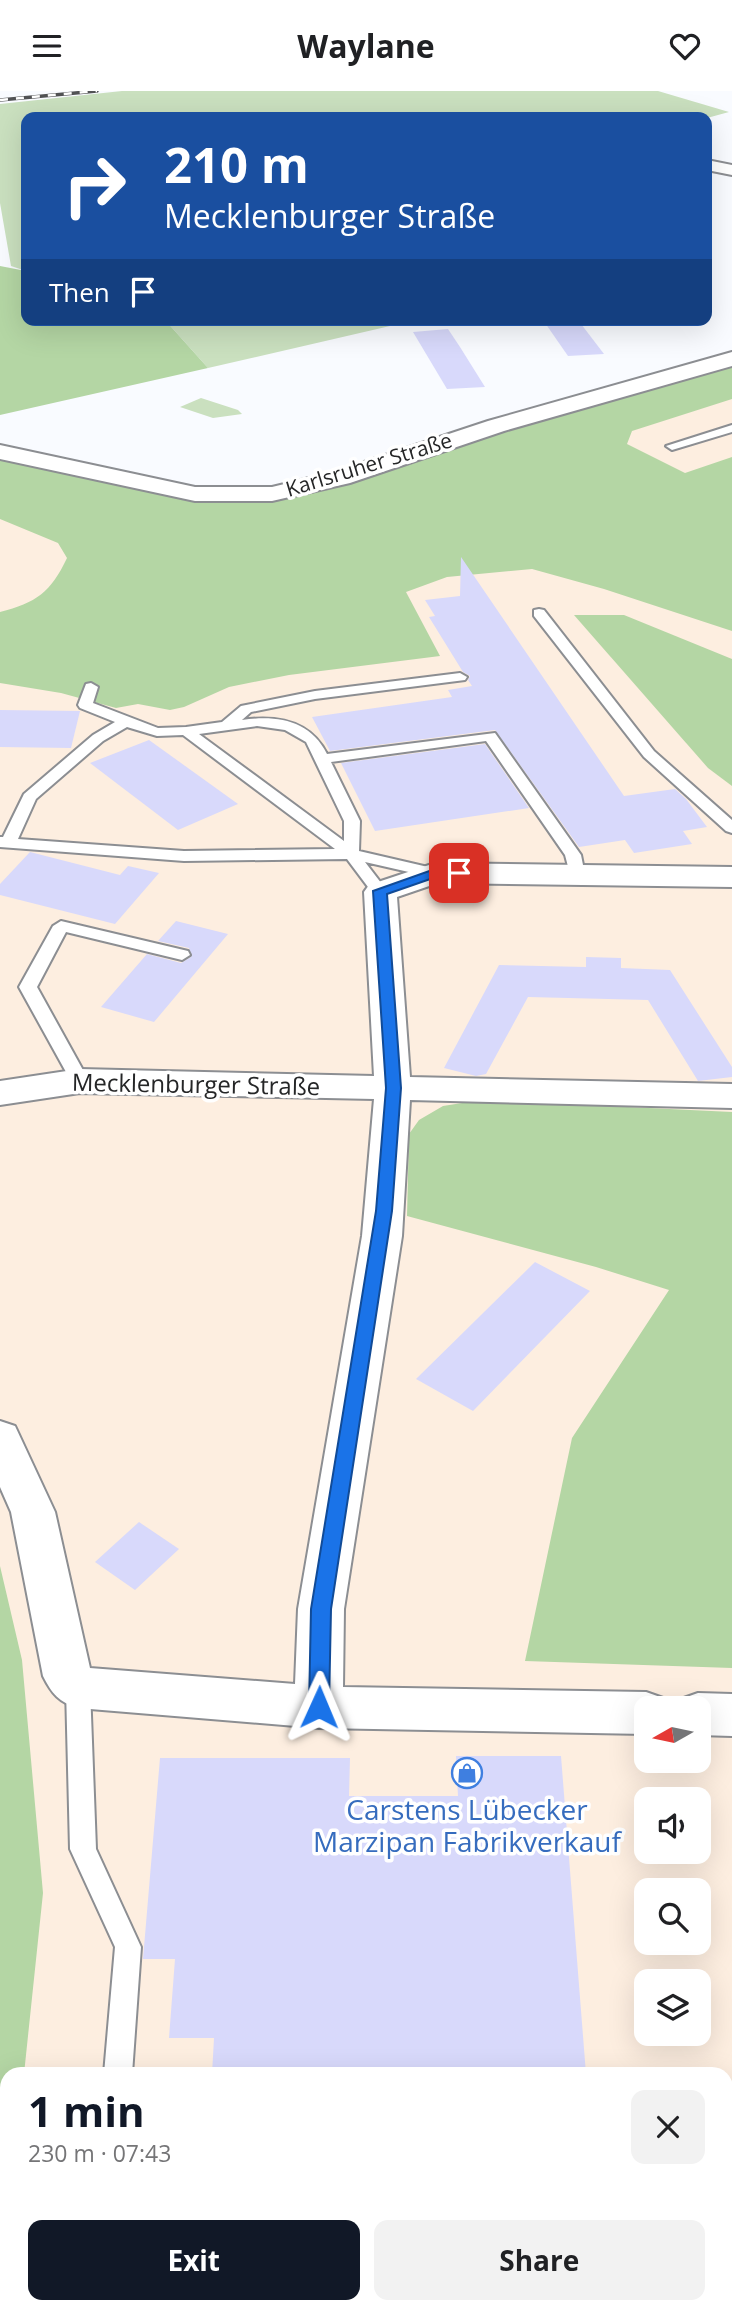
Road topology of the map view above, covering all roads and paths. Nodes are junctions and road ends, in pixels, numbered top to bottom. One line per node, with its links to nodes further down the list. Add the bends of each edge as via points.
1 (712, 166): 2 (street)
2 (732, 170)
3 (732, 359): 6 (street, Karlsruher Straße, via 496,426 341,478 272,494 195,494)
4 (732, 428): 5 (lane)
5 (672, 446)
6 (0, 452)
7 (539, 613): 14 (lane, via 649,754)
8 (460, 677): 11 (lane, via 314,695 246,709)
9 (91, 687): 10 (lane, via 85,705)
10 (125, 722): 12 (lane, via 157,732); 15 (lane, via 29,797)
11 (227, 725): 12 (lane); 13 (lane, via 289,726 312,739)
12 (186, 731): 16 (lane)
13 (322, 759): 16 (lane, via 352,821); 18 (lane, via 490,736 573,855)
14 (732, 828)
15 (4, 841): 16 (lane, via 184,856)
16 (351, 854): 17 (lane); 20 (lane)
17 (435, 873): 18 (street); 20 (street)
18 (577, 875): 19 (street)
19 (732, 877)
20 (380, 891): 23 (street)
21 (182, 955): 22 (lane, via 61,926 28,987)
22 (80, 1081): 23 (street, Mecklenburger Straße); 24 (street, Mecklenburger Straße)
23 (393, 1088): 25 (street, Mecklenburger Straße); 28 (street, via 382,1236 321,1609)
24 (0, 1093)
25 (732, 1096)
26 (0, 1438): 27 (street, via 33,1512 67,1676)
27 (78, 1688): 28 (street); 32 (lane, via 83,1849 128,1947)
28 (319, 1707): 29 (street)
29 (634, 1713)
30 (711, 1714): 31 (street)
31 (732, 1715)
32 (119, 2067)

